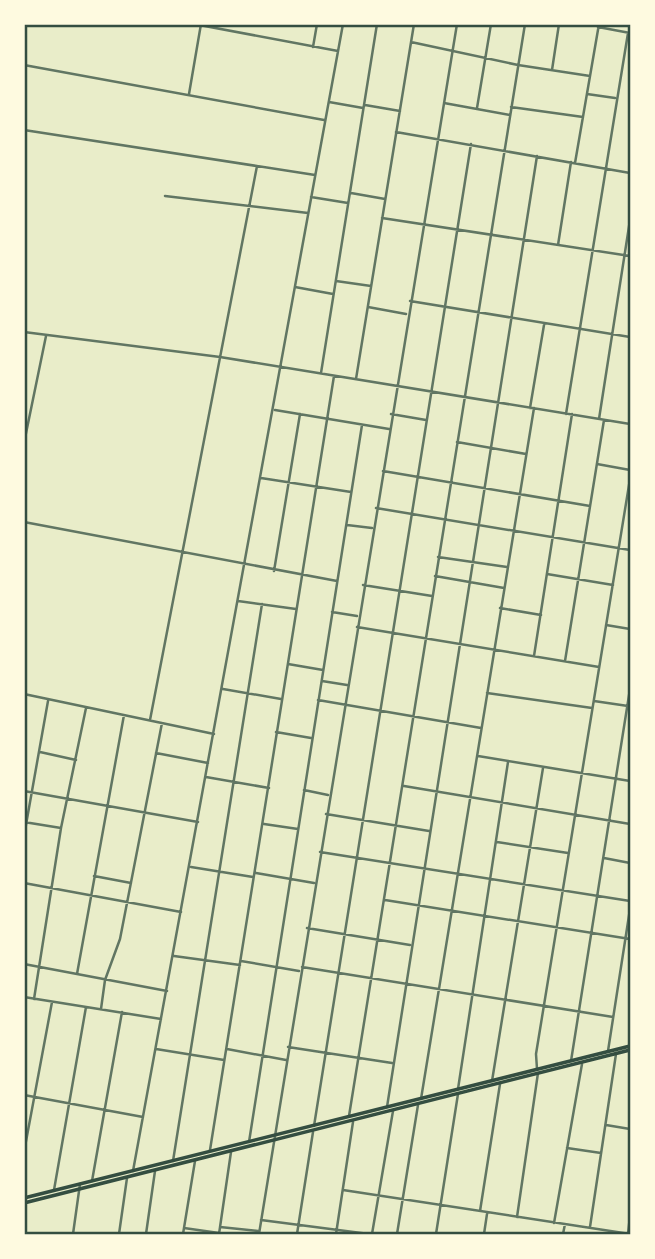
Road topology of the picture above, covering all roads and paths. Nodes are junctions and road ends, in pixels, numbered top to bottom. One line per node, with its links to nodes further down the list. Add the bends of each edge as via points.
1 (194, 24): 10 (street)
2 (317, 24): 14 (street)
3 (342, 24): 15 (street)
4 (377, 24): 27 (street)
5 (414, 24): 13 (street)
6 (457, 24): 16 (street)
7 (491, 24): 17 (street)
8 (526, 24): 19 (street)
9 (559, 24): 20 (street)
10 (201, 25): 14 (street); 22 (street)
11 (598, 26): 12 (street); 21 (street)
12 (629, 33): 24 (street)
13 (411, 43): 16 (street); 30 (street)
14 (313, 47): 15 (street)
15 (338, 51): 25 (street)
16 (452, 52): 17 (street); 26 (street)
17 (485, 59): 19 (street); 29 (street)
18 (24, 65): 22 (street)
19 (518, 65): 20 (street); 28 (street)
20 (552, 70): 21 (street)
21 (590, 76): 23 (street)
22 (189, 94): 33 (street)
23 (587, 94): 24 (street); 32 (street)
24 (616, 98): 42 (street)
25 (328, 102): 27 (street); 33 (street)
26 (444, 103): 29 (street); 36 (street)
27 (364, 107): 30 (street); 45 (street)
28 (511, 107): 31 (street); 32 (street)
29 (477, 108): 31 (street)
30 (400, 111): 35 (street)
31 (510, 115): 38 (street)
32 (583, 117): 40 (street)
33 (325, 120): 44 (street)
34 (24, 130): 41 (street)
35 (396, 131): 36 (street); 48 (street)
36 (438, 138): 37 (street); 54 (street)
37 (471, 144): 38 (street); 55 (street)
38 (504, 150): 39 (street); 56 (street)
39 (537, 156): 40 (street); 57 (street)
40 (573, 162): 42 (street); 58 (street)
41 (257, 166): 44 (street); 50 (street)
42 (604, 168): 43 (street); 59 (street)
43 (631, 173)
44 (315, 175): 47 (street)
45 (350, 193): 48 (street); 49 (street)
46 (165, 196): 50 (street)
47 (311, 197): 49 (street); 51 (street)
48 (385, 199): 52 (street)
49 (348, 203): 62 (street)
50 (249, 206): 51 (street); 78 (street)
51 (308, 213): 64 (street)
52 (382, 218): 54 (street); 63 (street)
53 (631, 220): 60 (street)
54 (422, 224): 55 (street); 66 (street)
55 (457, 228): 56 (street); 67 (street)
56 (490, 234): 57 (street); 69 (street)
57 (524, 239): 58 (street); 71 (street)
58 (558, 245): 59 (street)
59 (592, 250): 60 (street); 73 (street)
60 (625, 256): 61 (street); 75 (street)
61 (631, 256)
62 (336, 281): 63 (street); 65 (street)
63 (371, 286): 68 (street)
64 (295, 287): 65 (street); 79 (street)
65 (334, 294): 80 (street)
66 (410, 301): 67 (street); 70 (street)
67 (444, 306): 69 (street); 84 (street)
68 (368, 307): 70 (street); 82 (street)
69 (478, 312): 71 (street); 85 (street)
70 (407, 314): 83 (street)
71 (512, 318): 72 (street); 86 (street)
72 (544, 323): 73 (street); 87 (street)
73 (579, 329): 75 (street); 91 (street)
74 (24, 332): 76 (street)
75 (612, 334): 77 (street); 94 (street)
76 (47, 336): 78 (street); 101 (street)
77 (631, 337)
78 (220, 357): 79 (street); 132 (street)
79 (281, 367): 80 (street); 88 (street)
80 (321, 373): 81 (street)
81 (334, 376): 82 (street); 93 (street)
82 (356, 379): 83 (street)
83 (396, 386): 84 (street); 90 (street)
84 (431, 391): 85 (street); 95 (street)
85 (464, 397): 86 (street); 100 (street)
86 (498, 402): 87 (street); 102 (street)
87 (532, 408): 91 (street); 103 (street)
88 (273, 410): 89 (street); 108 (street)
89 (300, 414): 93 (street); 110 (street)
90 (391, 414): 95 (street); 99 (street)
91 (566, 414): 92 (street)
92 (572, 414): 94 (street); 116 (street)
93 (327, 419): 98 (street); 112 (street)
94 (599, 419): 96 (street)
95 (426, 420): 107 (street)
96 (604, 420): 97 (street); 104 (street)
97 (631, 424)
98 (362, 425): 99 (street); 114 (street)
99 (389, 429): 106 (street)
100 (457, 442): 102 (street); 111 (street)
101 (24, 443)
102 (491, 448): 103 (street); 113 (street)
103 (526, 454): 115 (street)
104 (597, 464): 105 (street); 117 (street)
105 (631, 470)
106 (382, 471): 107 (street); 118 (street)
107 (417, 477): 111 (street); 121 (street)
108 (261, 478): 110 (street); 135 (street)
109 (631, 479): 119 (street)
110 (289, 482): 112 (street); 137 (street)
111 (450, 482): 113 (street); 122 (street)
112 (316, 486): 114 (street); 139 (street)
113 (484, 488): 115 (street); 124 (street)
114 (352, 492): 125 (street)
115 (519, 494): 116 (street); 127 (street)
116 (558, 500): 117 (street); 128 (street)
117 (590, 506): 129 (street)
118 (376, 508): 121 (street); 126 (street)
119 (625, 510): 120 (street); 130 (street)
120 (631, 511)
121 (411, 513): 122 (street); 147 (street)
122 (444, 519): 124 (street); 133 (street)
123 (24, 522): 132 (street)
124 (478, 524): 127 (street); 134 (street)
125 (347, 525): 126 (street); 142 (street)
126 (372, 528): 144 (street)
127 (513, 530): 128 (street); 136 (street)
128 (552, 537): 129 (street); 138 (street)
129 (584, 542): 130 (street); 141 (street)
130 (619, 548): 131 (street); 145 (street)
131 (631, 550)
132 (182, 553): 135 (street); 186 (street)
133 (438, 557): 134 (street); 140 (street)
134 (472, 562): 136 (street); 143 (street)
135 (245, 566): 137 (street); 149 (street)
136 (507, 567): 146 (street)
137 (274, 571): 139 (street)
138 (547, 574): 141 (street); 154 (street)
139 (301, 576): 142 (street); 152 (street)
140 (435, 576): 143 (street); 148 (street)
141 (578, 579): 145 (street); 164 (street)
142 (337, 581): 153 (street)
143 (469, 582): 146 (street); 161 (street)
144 (363, 585): 147 (street); 155 (street)
145 (613, 585): 156 (street)
146 (504, 588): 151 (street)
147 (398, 591): 148 (street); 159 (street)
148 (432, 596): 160 (street)
149 (238, 601): 150 (street); 170 (street)
150 (262, 604): 152 (street); 172 (street)
151 (500, 608): 154 (street); 162 (street)
152 (296, 609): 165 (street)
153 (332, 612): 155 (street); 167 (street)
154 (541, 615): 163 (street)
155 (358, 616): 157 (street)
156 (606, 625): 158 (street); 166 (street)
157 (356, 626): 159 (street); 169 (street)
158 (631, 629)
159 (392, 632): 160 (street); 183 (street)
160 (425, 637): 161 (street); 185 (street)
161 (459, 642): 162 (street); 187 (street)
162 (494, 648): 163 (street); 173 (street)
163 (534, 656): 164 (street)
164 (565, 661): 166 (street)
165 (287, 664): 167 (street); 175 (street)
166 (599, 667): 178 (street)
167 (323, 670): 168 (street)
168 (321, 680): 169 (street); 177 (street)
169 (347, 685): 179 (street)
170 (222, 689): 172 (street); 191 (street)
171 (631, 689): 180 (street)
172 (247, 693): 175 (street); 205 (street)
173 (486, 693): 182 (street); 189 (street)
174 (24, 694): 176 (street)
175 (281, 699): 190 (street)
176 (48, 700): 181 (street); 195 (street)
177 (318, 700): 179 (street); 192 (street)
178 (594, 701): 180 (street); 182 (street)
179 (343, 706): 183 (street); 213 (street)
180 (628, 706): 193 (street)
181 (86, 708): 184 (street); 198 (street)
182 (592, 708): 202 (street)
183 (380, 713): 185 (street); 222 (street)
184 (124, 715): 186 (street); 217 (street)
185 (412, 717): 187 (street); 207 (street)
186 (150, 720): 188 (street)
187 (446, 722): 189 (street); 211 (street)
188 (162, 723): 191 (street); 196 (street)
189 (481, 728): 197 (street)
190 (276, 732): 192 (street); 208 (street)
191 (214, 734): 200 (street)
192 (312, 738): 209 (street)
193 (622, 738): 194 (street); 204 (street)
194 (631, 740)
195 (40, 752): 198 (street); 212 (street)
196 (156, 753): 200 (street); 219 (street)
197 (477, 756): 199 (street); 214 (street)
198 (76, 760): 215 (street)
199 (508, 762): 201 (street); 216 (street)
200 (208, 763): 203 (street)
201 (543, 768): 202 (street); 218 (street)
202 (582, 774): 204 (street); 221 (street)
203 (206, 777): 205 (street); 225 (street)
204 (617, 779): 206 (street); 223 (street)
205 (233, 781): 208 (street); 243 (street)
206 (631, 781)
207 (404, 786): 211 (street); 228 (street)
208 (269, 788): 226 (street)
209 (304, 790): 213 (street); 230 (street)
210 (24, 791): 212 (street)
211 (436, 791): 214 (street); 231 (street)
212 (33, 793): 215 (street); 224 (street)
213 (329, 795): 220 (street)
214 (471, 796): 216 (street); 244 (street)
215 (69, 798): 217 (street); 229 (street)
216 (503, 802): 218 (street); 233 (street)
217 (107, 806): 219 (street); 246 (street)
218 (536, 808): 221 (street); 234 (street)
219 (143, 812): 225 (street); 250 (street)
220 (326, 814): 222 (street); 235 (street)
221 (574, 814): 223 (street); 236 (street)
222 (362, 820): 228 (street); 237 (street)
223 (610, 821): 227 (street); 238 (street)
224 (26, 822): 229 (street); 232 (street)
225 (198, 822): 241 (street)
226 (264, 824): 230 (street); 245 (street)
227 (631, 824)
228 (397, 825): 231 (street); 239 (street)
229 (61, 828): 253 (street)
230 (298, 829): 247 (street)
231 (429, 831): 242 (street)
232 (24, 836)
233 (497, 842): 234 (street); 248 (street)
234 (530, 848): 236 (street); 252 (street)
235 (320, 852): 237 (street); 251 (street)
236 (568, 853): 254 (street)
237 (356, 858): 239 (street); 268 (street)
238 (604, 858): 240 (street); 256 (street)
239 (391, 863): 242 (street); 257 (street)
240 (631, 863)
241 (190, 867): 243 (street); 263 (street)
242 (423, 868): 244 (street); 260 (street)
243 (220, 871): 245 (street); 274 (street)
244 (457, 874): 248 (street); 262 (street)
245 (254, 875): 247 (street); 275 (street)
246 (94, 876): 250 (street); 255 (street)
247 (290, 878): 251 (street); 278 (street)
248 (491, 880): 252 (street); 264 (street)
249 (24, 883): 253 (street)
250 (131, 883): 259 (street)
251 (314, 883): 266 (street)
252 (524, 884): 254 (street); 265 (street)
253 (52, 888): 255 (street); 277 (street)
254 (563, 890): 256 (street); 267 (street)
255 (90, 895): 259 (street); 281 (street)
256 (598, 895): 258 (street); 269 (street)
257 (385, 900): 260 (street); 271 (street)
258 (631, 901)
259 (127, 902): 263 (street); 283 (street)
260 (417, 906): 262 (street); 272 (street)
261 (631, 909): 270 (street)
262 (451, 911): 264 (street); 285 (street)
263 (181, 912): 273 (street)
264 (485, 918): 265 (street); 287 (street)
265 (518, 922): 267 (street); 290 (street)
266 (307, 928): 268 (street); 279 (street)
267 (557, 928): 269 (street); 292 (street)
268 (345, 933): 271 (street); 280 (street)
269 (592, 933): 270 (street); 295 (street)
270 (628, 939): 297 (street)
271 (378, 940): 272 (street); 282 (street)
272 (410, 945): 284 (street)
273 (173, 956): 274 (street); 286 (street)
274 (205, 959): 275 (street); 305 (street)
275 (240, 963): 278 (street); 302 (street)
276 (24, 964): 277 (street)
277 (39, 967): 281 (street); 289 (street)
278 (276, 967): 279 (street); 307 (street)
279 (301, 969): 280 (street); 299 (street)
280 (339, 972): 282 (street); 304 (street)
281 (78, 974): 283 (street)
282 (372, 978): 284 (street); 308 (street)
283 (105, 980): 286 (street); 294 (street)
284 (405, 984): 285 (street); 313 (street)
285 (439, 989): 287 (street); 320 (street)
286 (167, 991): 298 (street)
287 (471, 994): 290 (street); 317 (street)
288 (24, 997): 289 (street)
289 (34, 999): 291 (street)
290 (505, 999): 292 (street); 315 (street)
291 (52, 1002): 293 (street); 319 (street)
292 (544, 1005): 295 (street); 314 (street, via 536,1054)
293 (86, 1007): 294 (street); 321 (street)
294 (101, 1009): 296 (street)
295 (579, 1011): 297 (street); 311 (street)
296 (122, 1012): 298 (street); 324 (street)
297 (613, 1017): 303 (street)
298 (161, 1019): 301 (street)
299 (288, 1047): 304 (street); 310 (street)
300 (631, 1048): 303 (main road); 306 (main road)
301 (156, 1049): 305 (street); 326 (street)
302 (226, 1049): 307 (street); 309 (street)
303 (608, 1051): 311 (main road)
304 (325, 1053): 308 (street); 330 (street)
305 (190, 1054): 309 (street); 341 (street)
306 (616, 1054): 312 (main road); 329 (street)
307 (261, 1056): 310 (street); 334 (street)
308 (358, 1058): 313 (street); 327 (street)
309 (224, 1060): 337 (street)
310 (286, 1060): 333 (street)
311 (571, 1061): 314 (main road)
312 (582, 1062): 314 (main road); 336 (street)
313 (392, 1063): 323 (street)
314 (538, 1071): 315 (main road); 316 (main road); 357 (street)
315 (492, 1081): 317 (main road)
316 (500, 1084): 317 (main road); 354 (street)
317 (458, 1092): 320 (main road); 322 (main road); 353 (street)
318 (24, 1095): 319 (street)
319 (34, 1097): 321 (street); 338 (street)
320 (421, 1099): 323 (main road)
321 (69, 1104): 324 (street); 348 (street)
322 (418, 1105): 325 (main road); 352 (street)
323 (387, 1108): 327 (main road)
324 (104, 1110): 326 (street); 346 (street)
325 (393, 1111): 328 (main road); 350 (street)
326 (144, 1117): 343 (street)
327 (349, 1117): 330 (main road)
328 (353, 1122): 332 (main road); 349 (street)
329 (606, 1125): 331 (street); 340 (street)
330 (314, 1126): 333 (main road)
331 (631, 1129)
332 (313, 1132): 335 (main road); 360 (street)
333 (274, 1136): 334 (main road); 335 (street)
334 (249, 1142): 337 (main road)
335 (274, 1142): 339 (main road); 358 (street)
336 (567, 1148): 340 (street); 359 (street)
337 (210, 1151): 341 (main road)
338 (24, 1152)
339 (231, 1152): 342 (main road); 362 (street)
340 (601, 1153): 364 (street)
341 (173, 1161): 343 (main road)
342 (195, 1161): 344 (main road); 363 (street)
343 (133, 1171): 346 (main road)
344 (155, 1171): 345 (main road); 370 (street)
345 (127, 1178): 347 (main road); 369 (street)
346 (92, 1181): 347 (main road)
347 (80, 1187): 348 (main road); 351 (main road); 368 (street)
348 (54, 1190): 351 (main road)
349 (343, 1190): 350 (street); 365 (street)
350 (377, 1195): 352 (street); 375 (street)
351 (24, 1200)
352 (403, 1200): 353 (street); 376 (street)
353 (441, 1205): 354 (street); 377 (street)
354 (480, 1211): 355 (street)
355 (487, 1212): 357 (street); 378 (street)
356 (631, 1216): 380 (street)
357 (517, 1217): 359 (street)
358 (261, 1220): 360 (street); 367 (street)
359 (554, 1223): 361 (street)
360 (299, 1224): 365 (street); 373 (street)
361 (565, 1224): 364 (street); 379 (street)
362 (220, 1227): 367 (street); 372 (street)
363 (184, 1228): 371 (street); 372 (street)
364 (590, 1228): 366 (street)
365 (336, 1229): 374 (street); 375 (street)
366 (604, 1232): 380 (street)
367 (259, 1233)
368 (73, 1234)
369 (119, 1234)
370 (146, 1234)
371 (183, 1234)
372 (219, 1234)
373 (298, 1234)
374 (336, 1234)
375 (371, 1234)
376 (397, 1234)
377 (436, 1234)
378 (484, 1234)
379 (563, 1234)
380 (628, 1234)

